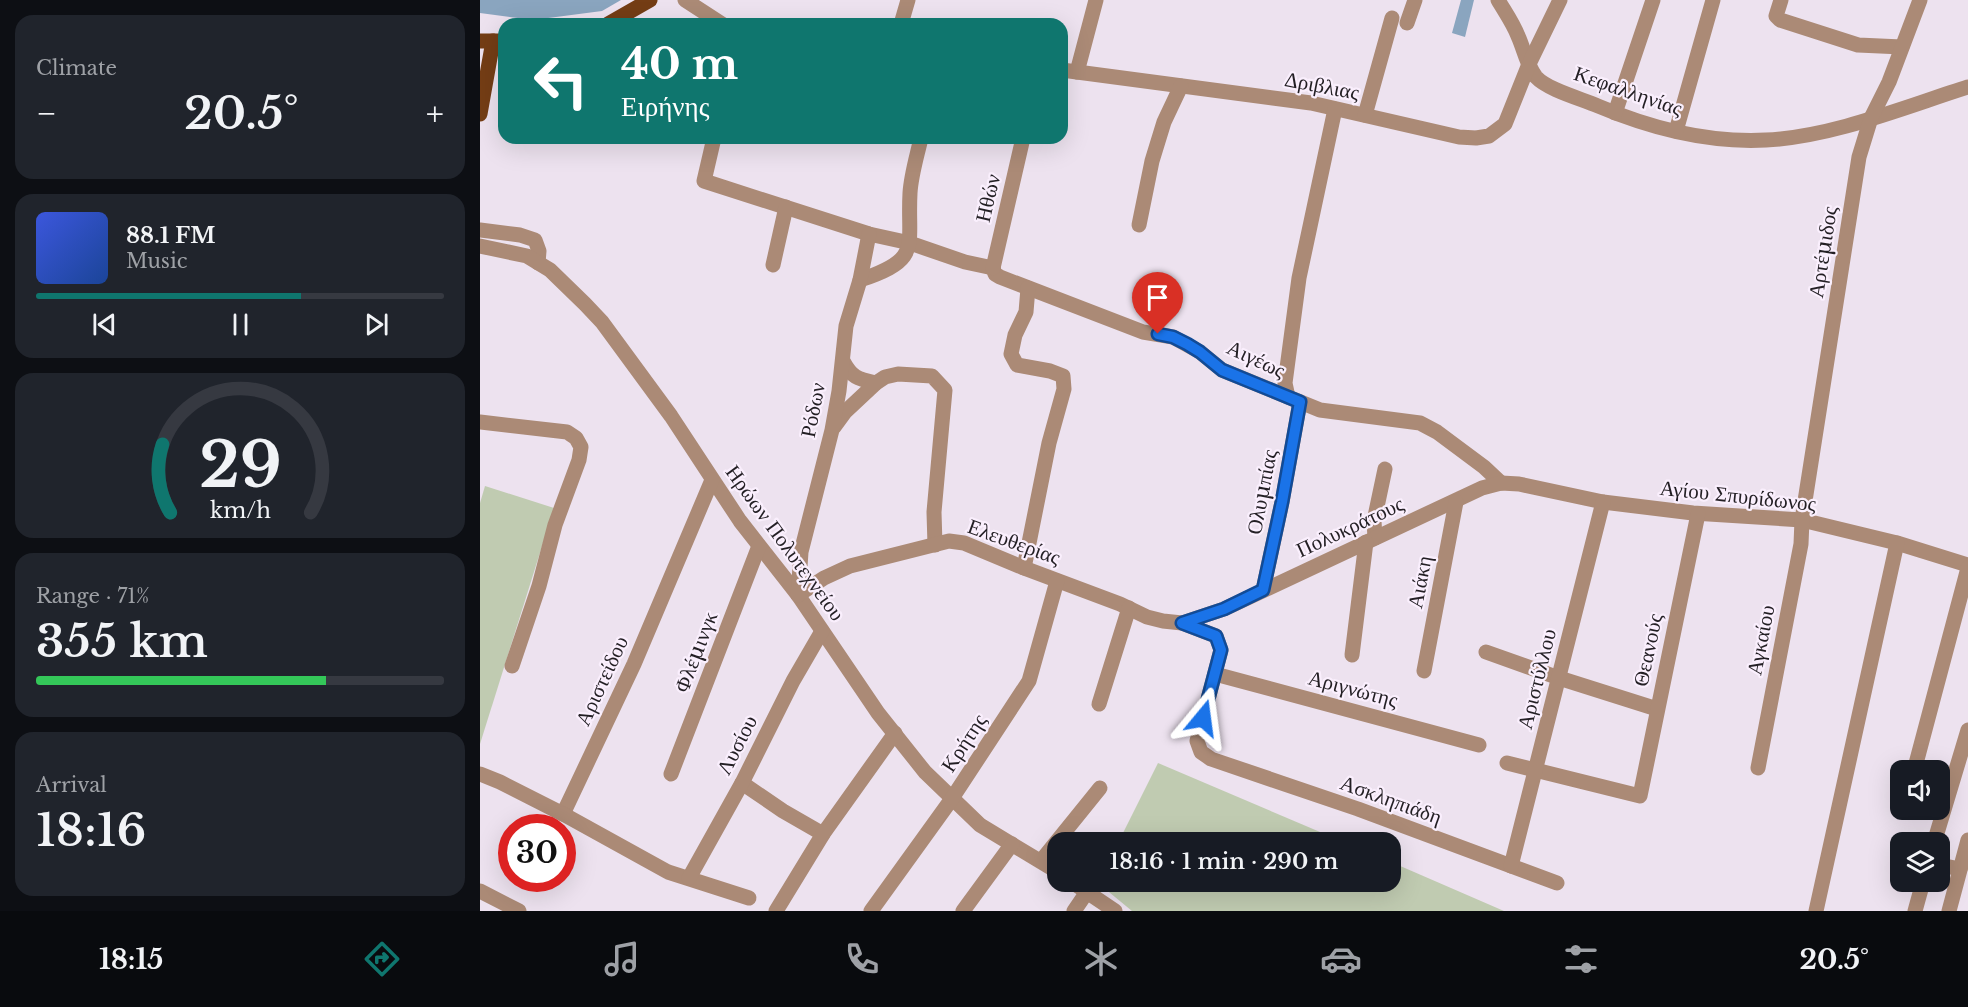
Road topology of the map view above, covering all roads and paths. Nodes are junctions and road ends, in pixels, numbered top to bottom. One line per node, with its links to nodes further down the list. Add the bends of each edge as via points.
1 (650, 0): 12 (main road)
2 (685, 0): 13 (street)
3 (908, 0): 14 (street)
4 (1096, 0): 20 (street)
5 (1414, 0): 16 (street)
6 (1498, 0): 19 (street, Κεφαλληνίας, via 1518,33)
7 (1560, 0): 19 (street, Δριβλιας)
8 (1653, 0): 24 (street)
9 (1713, 0): 28 (street)
10 (1781, 0): 18 (street, via 1776,16 1780,21 1858,45)
11 (1920, 0): 18 (street, Αρτέμιδος)
12 (618, 18)
13 (713, 18)
14 (903, 18)
15 (1392, 18): 26 (street)
16 (1407, 23)
17 (492, 41): 25 (main road)
18 (1902, 47): 27 (street, Αρτέμιδος)
19 (1529, 64): 24 (street, Κεφαλληνίας, via 1543,82); 26 (street, Δριβλιας, via 1505,124 1489,136 1459,137)
20 (1070, 71): 21 (street, Δριβλιας)
21 (1181, 86): 23 (street, Δριβλιας); 33 (street, via 1152,161)
22 (1968, 87): 27 (street, Κεφαλληνίας)
23 (1335, 109): 26 (street, Δριβλιας); 45 (street, Ολυμπίας, via 1299,278 1286,374)
24 (1615, 113): 28 (street, Κεφαλληνίας)
25 (480, 114)
26 (1365, 116)
27 (1871, 118): 28 (street, Κεφαλληνίας, via 1768,140 1721,139); 54 (street, Αρτέμιδος, via 1859,157)
28 (1676, 131)
29 (713, 144): 32 (street, via 704,181)
30 (920, 144): 36 (street, via 910,190)
31 (1022, 144): 40 (street, Ηθών)
32 (786, 207): 35 (street); 39 (street)
33 (1139, 225)
34 (480, 230): 38 (street, via 535,240)
35 (869, 234): 36 (street); 41 (street, Ρόδων)
36 (910, 243): 40 (street); 41 (street, via 896,264)
37 (480, 246): 38 (street, Ηρώων Πολυτεχνείου, via 527,256)
38 (538, 263): 49 (street, Ηρώων Πολυτεχνείου, via 602,322)
39 (773, 265)
40 (993, 268): 42 (street, Αιγέως, via 1000,277)
41 (860, 280): 43 (street, Ρόδων, via 846,326)
42 (1028, 288): 45 (street, Αιγέως, via 1143,332 1173,337 1222,370); 60 (street, via 1026,312 1011,354 1017,365 1063,376 1064,390 1049,443)
43 (843, 361): 44 (street, via 850,374); 47 (street, Ρόδων)
44 (876, 383): 47 (street); 57 (street, via 885,377 915,374 933,376 945,390 934,512)
45 (1294, 400): 50 (street, Αιγέως, via 1328,412 1420,423 1485,467); 62 (street, Ολυμπίας, via 1282,502)
46 (480, 423): 69 (street, via 567,432 581,447)
47 (832, 430): 63 (street, Ρόδων, via 801,552)
48 (1385, 469): 55 (street)
49 (712, 480): 58 (street, Ηρώων Πολυτεχνείου); 89 (street, Αριστείδου, via 634,664)
50 (1501, 483): 51 (street, Αγίου Σπυρίδωνος); 52 (street, Πολυκράτους)
51 (1603, 501): 53 (street, Αγίου Σπυρίδωνος); 72 (street, Αριστύλλου)
52 (1456, 502): 55 (street, Πολυκράτους); 70 (street, Αιάκη)
53 (1698, 514): 54 (street, Αγίου Σπυρίδωνος); 74 (street, Θεανούς)
54 (1802, 520): 56 (street, Αγίου Σπυρίδωνος); 81 (street, Αγκαίου, via 1801,544)
55 (1370, 540): 62 (street, Πολυκράτους); 68 (street)
56 (1897, 543): 59 (street, Αγίου Σπυρίδωνος); 111 (street)
57 (935, 545): 60 (street, Ελευθερίας, via 949,541 964,543); 63 (street, Ελευθερίας, via 850,566)
58 (759, 546): 63 (street, Ηρώων Πολυτεχνείου); 84 (street, Φλέμινγκ)
59 (1968, 567): 79 (street)
60 (1024, 568): 61 (street, Ελευθερίας)
61 (1057, 581): 64 (street, Ελευθερίας); 88 (street, Κρήτης, via 1029,681)
62 (1263, 590): 65 (street, Πολυκράτους)
63 (798, 595): 66 (street, Ηρώων Πολυτεχνείου)
64 (1128, 608): 65 (street, Ελευθερίας, via 1163,621); 73 (street)
65 (1182, 623): 71 (street, Ελευθερίας, via 1216,636 1221,650)
66 (822, 631): 76 (street, Ηρώων Πολυτεχνείου); 86 (street, Λυσίου)
67 (1486, 652): 72 (street)
68 (1352, 655)
69 (512, 666)
70 (1424, 670)
71 (1215, 674): 77 (street, Αριγνώτης); 78 (street, Ελευθερίας, via 1197,741 1201,752)
72 (1558, 678): 74 (street); 82 (street, Αριστύλλου)
73 (1100, 704)
74 (1657, 709): 82 (street, Θεανούς, via 1640,796)
75 (1968, 730): 85 (street)
76 (895, 733): 88 (street, Ηρώων Πολυτεχνείου); 91 (street)
77 (1479, 745)
78 (1210, 759): 96 (street, Ασκληπιάδη)
79 (1917, 760)
80 (1507, 763): 82 (street)
81 (1758, 768)
82 (1536, 769): 96 (street, Αριστύλλου)
83 (480, 774): 89 (street)
84 (671, 774)
85 (1950, 781)
86 (742, 783): 91 (street); 99 (street, Λυσίου)
87 (1100, 788): 94 (street)
88 (951, 800): 93 (street, Ηρώων Πολυτεχνείου, via 980,825); 107 (street, Κρήτης)
89 (563, 814)
90 (576, 821): 99 (street, via 651,864)
91 (823, 834): 106 (street)
92 (1968, 840): 98 (street)
93 (1012, 844): 94 (street, Ηρώων Πολυτεχνείου); 108 (street)
94 (1041, 861): 95 (street, Ηρώων Πολυτεχνείου)
95 (1047, 865)
96 (1511, 866): 100 (street, Ασκληπιάδη)
97 (1950, 867): 98 (street)
98 (1960, 869): 113 (street)
99 (689, 878): 104 (street)
100 (1557, 883)
101 (480, 891): 105 (street)
102 (1087, 892): 109 (street); 110 (street)
103 (1920, 892): 112 (street)
104 (749, 898)
105 (519, 911)
106 (776, 911)
107 (871, 911)
108 (963, 911)
109 (1074, 911)
110 (1115, 911)
111 (1816, 911)
112 (1914, 911)
113 (1948, 911)

